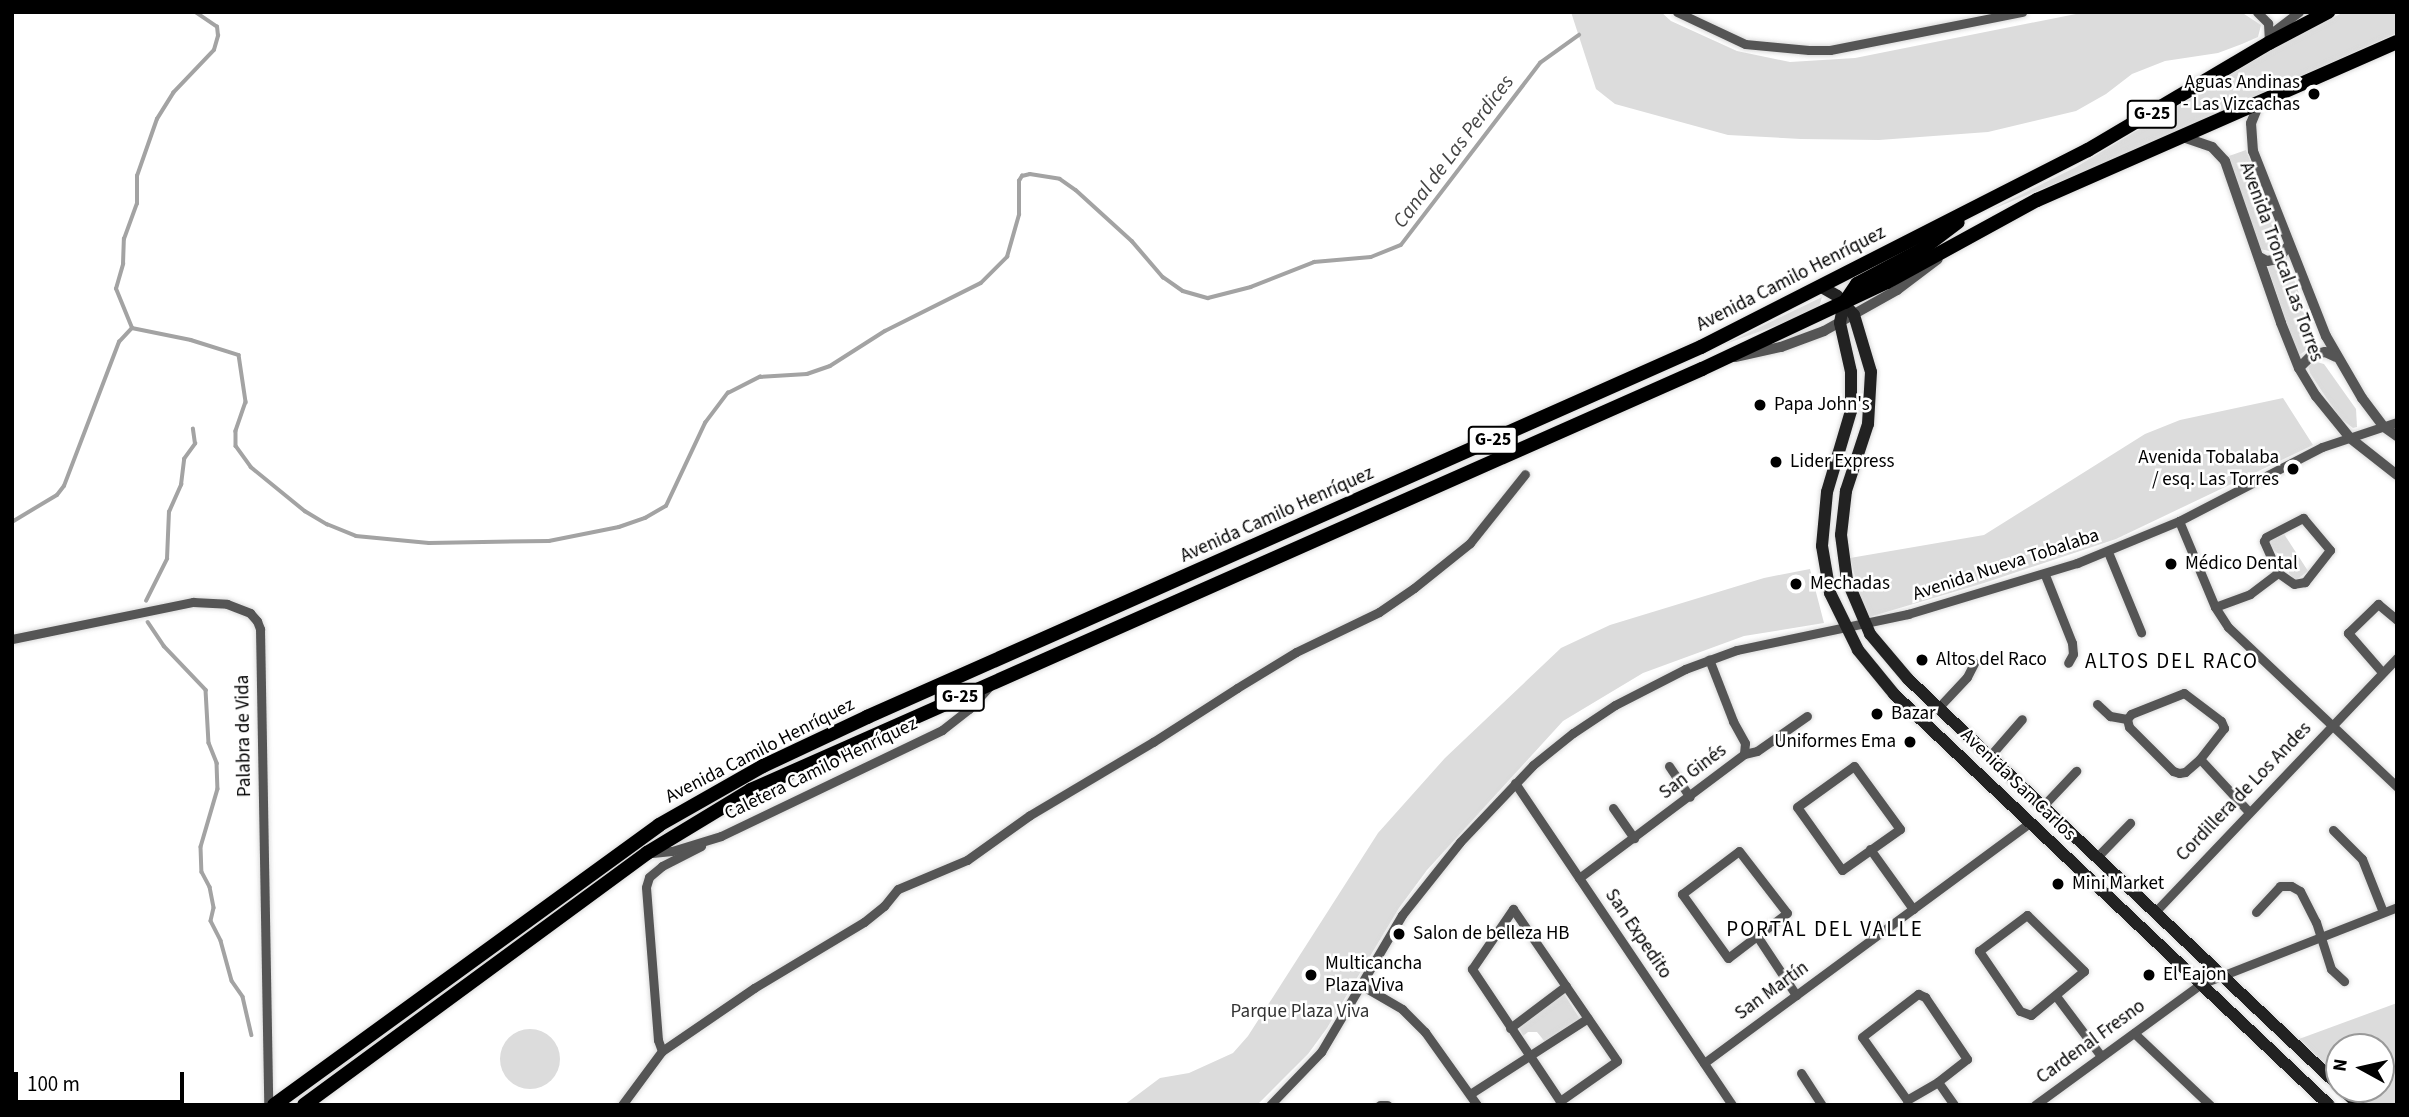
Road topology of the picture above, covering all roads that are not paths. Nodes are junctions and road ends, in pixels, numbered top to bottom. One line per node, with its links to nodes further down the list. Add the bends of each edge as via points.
1 (1677, 12): 6 (street, via 1745,44 1809,50 1830,50)
2 (2022, 12): 6 (street)
3 (2257, 12): 7 (street, via 2268,23)
4 (2299, 12): 7 (street)
5 (2328, 12): 7 (main road, Avenida Camilo Henríquez / G-25)
6 (1982, 16)
7 (2270, 38): 11 (main road, Avenida Camilo Henríquez / G-25, via 2126,129)
8 (2397, 42): 9 (main road, Avenida Camilo Henríquez / G-25)
9 (2260, 101): 10 (main road, Avenida Camilo Henríquez / G-25); 13 (street, Avenida Troncal Las Torres, via 2253,116 2251,141)
10 (2180, 136): 12 (main road, Avenida Camilo Henríquez / G-25, via 2015,211); 14 (street, Avenida Troncal Las Torres, via 2206,144 2221,155)
11 (1971, 209): 15 (main road, Avenida Camilo Henríquez / G-25); 16 (main road, via 1922,250 1857,284)
12 (1954, 245): 16 (main road, Avenida Camilo Henríquez / G-25); 17 (street, Avenida Camilo Henríquez, via 1915,278)
13 (2289, 245): 14 (street, via 2278,259); 19 (street, Avenida Troncal Las Torres)
14 (2259, 257): 21 (street, Avenida Troncal Las Torres)
15 (1820, 286): 16 (main road, Avenida San Carlos); 98 (main road, Avenida Camilo Henríquez / G-25, via 1701,347 763,766 659,824)
16 (1844, 302): 17 (main road, Avenida San Carlos); 18 (main road, Avenida San Carlos); 20 (main road, Avenida Camilo Henríquez / G-25)
17 (1854, 315): 18 (street, Avenida Camilo Henríquez); 23 (main road, Avenida San Carlos)
18 (1840, 323): 20 (street, Avenida Camilo Henríquez, via 1781,347); 22 (main road, Avenida San Carlos)
19 (2336, 357): 21 (street, via 2314,354); 25 (street, Avenida Troncal Las Torres)
20 (1720, 360): 45 (main road, Avenida Camilo Henríquez / G-25)
21 (2299, 368): 27 (street, Avenida Troncal Las Torres)
22 (1851, 372): 23 (main road); 37 (main road, Avenida San Carlos, via 1849,424 1827,492 1822,527 1827,580)
23 (1871, 372): 36 (main road, Avenida San Carlos, via 1870,417 1846,491 1841,536 1847,580)
24 (2397, 422): 25 (street, Avenida Nueva Tobalaba)
25 (2384, 428): 26 (street, Avenida Troncal Las Torres); 27 (street, Avenida Nueva Tobalaba)
26 (2397, 436)
27 (2350, 438): 29 (street, Avenida Troncal Las Torres); 30 (street, Avenida Nueva Tobalaba, via 2311,452)
28 (1525, 474): 89 (street, via 1470,543 1391,604 1284,659 1030,815 967,860 898,889 864,922 754,988)
29 (2397, 475)
30 (2179, 521): 31 (street, Avenida Nueva Tobalaba); 34 (street)
31 (2108, 552): 33 (street, Avenida Nueva Tobalaba); 38 (street)
32 (2278, 573): 32 (street, via 2264,541 2303,518 2330,545 2328,555 2299,584); 34 (street, via 2250,594)
33 (2045, 575): 36 (street, Avenida Nueva Tobalaba); 43 (street, via 2072,643)
34 (2215, 607): 51 (street, via 2233,633)
35 (2397, 620): 44 (street, via 2378,604 2348,633)
36 (1864, 624): 37 (street, Avenida Nueva Tobalaba); 47 (main road, Avenida San Carlos, via 1890,661)
37 (1845, 628): 41 (street, Avenida Nueva Tobalaba); 63 (main road, Avenida San Carlos, via 1894,694)
38 (2141, 632)
39 (12, 639): 97 (street, Palabra de Vida, via 193,602 228,604 257,621)
40 (2397, 658): 44 (street, Cordillera de Los Andes)
41 (1709, 659): 52 (street, San Ginés, via 1745,743); 57 (street, Avenida Nueva Tobalaba, via 1605,711)
42 (1974, 663): 47 (street)
43 (2068, 663)
44 (2382, 672): 51 (street, Cordillera de Los Andes)
45 (993, 683): 66 (street, Caletera Camilo Henríquez, via 942,730); 69 (main road, Avenida Camilo Henríquez / G-25, via 781,775)
46 (2097, 704): 50 (street, via 2110,716)
47 (1938, 708): 53 (main road, Avenida San Carlos)
48 (1807, 716): 52 (street, via 1757,751)
49 (2022, 719): 53 (street)
50 (2127, 719): 54 (street, via 2129,727 2173,771 2185,772); 54 (street, via 2184,693 2224,728)
51 (2331, 726): 58 (street); 62 (street, Cordillera de Los Andes)
52 (1744, 754): 59 (street, San Ginés)
53 (1989, 757): 60 (main road, Avenida San Carlos)
54 (2200, 759): 62 (street)
55 (1669, 765): 59 (street)
56 (2076, 771): 60 (street)
57 (1515, 783): 71 (street, San Expedito); 82 (street, Avenida Nueva Tobalaba, via 1418,893)
58 (2397, 787)
59 (1690, 796): 67 (street, San Ginés)
60 (2042, 807): 70 (main road, Avenida San Carlos)
61 (1613, 808): 67 (street)
62 (2249, 812): 76 (street, Cordillera de Los Andes)
63 (2030, 823): 73 (street, San Martín); 81 (main road, Avenida San Carlos)
64 (2130, 823): 70 (street)
65 (2333, 830): 75 (street, via 2365,862)
66 (721, 836): 69 (street, Caletera Camilo Henríquez, via 672,851); 89 (street, via 649,877 646,897)
67 (1634, 838): 71 (street, San Ginés)
68 (1870, 849): 68 (street, via 1900,829 1854,766 1797,807 1842,870); 73 (street)
69 (646, 853): 99 (main road, Avenida Camilo Henríquez / G-25)
70 (2096, 858): 76 (main road, Avenida San Carlos)
71 (1579, 878): 92 (street, San Expedito)
72 (2397, 907): 75 (street, Cardenal Fresno)
73 (1913, 909): 84 (street, San Martín)
74 (2256, 912): 78 (street, via 2280,886 2291,886 2300,891)
75 (2383, 912): 78 (street, Cardenal Fresno)
76 (2154, 913): 79 (main road, Avenida San Carlos)
77 (1757, 936): 77 (street, via 1728,958 1682,894 1739,851 1787,913); 84 (street)
78 (2319, 937): 79 (street, Cardenal Fresno); 80 (street, via 2333,973)
79 (2221, 976): 81 (street, Cardenal Fresno); 94 (main road, Avenida San Carlos)
80 (2344, 981)
81 (2201, 984): 88 (street, Cardenal Fresno); 110 (main road, Avenida San Carlos)
82 (1361, 985): 96 (street, via 1402,1009 1425,1031); 101 (street, Avenida Nueva Tobalaba, via 1321,1052)
83 (1566, 986): 86 (street); 87 (street); 87 (street, via 1513,909 1472,969)
84 (1796, 995): 92 (street, San Martín)
85 (2056, 996): 85 (street, via 2084,971 2032,917 2023,916 1982,946 1981,955 2026,1015 2031,1016); 90 (street)
86 (1588, 1017): 91 (street); 91 (street, via 1618,1061 1560,1101)
87 (1510, 1028): 91 (street)
88 (2134, 1032): 90 (street, Cardenal Fresno); 109 (street)
89 (662, 1051): 100 (street)
90 (2101, 1056): 108 (street, Cardenal Fresno)
91 (1530, 1057): 96 (street)
92 (1704, 1063): 105 (street, San Expedito)
93 (1801, 1073): 106 (street)
94 (2325, 1073)
95 (1938, 1082): 95 (street, via 1965,1063 1967,1054 1918,994 1862,1038 1907,1100); 107 (street)
96 (1470, 1094): 104 (street)
97 (268, 1105)
98 (274, 1105)
99 (304, 1105)
100 (622, 1105)
101 (1270, 1105)
102 (1380, 1105): 103 (street)
103 (1387, 1105)
104 (1477, 1105)
105 (1732, 1105)
106 (1822, 1105)
107 (1954, 1105)
108 (2035, 1105)
109 (2210, 1105)
110 (2329, 1105)

